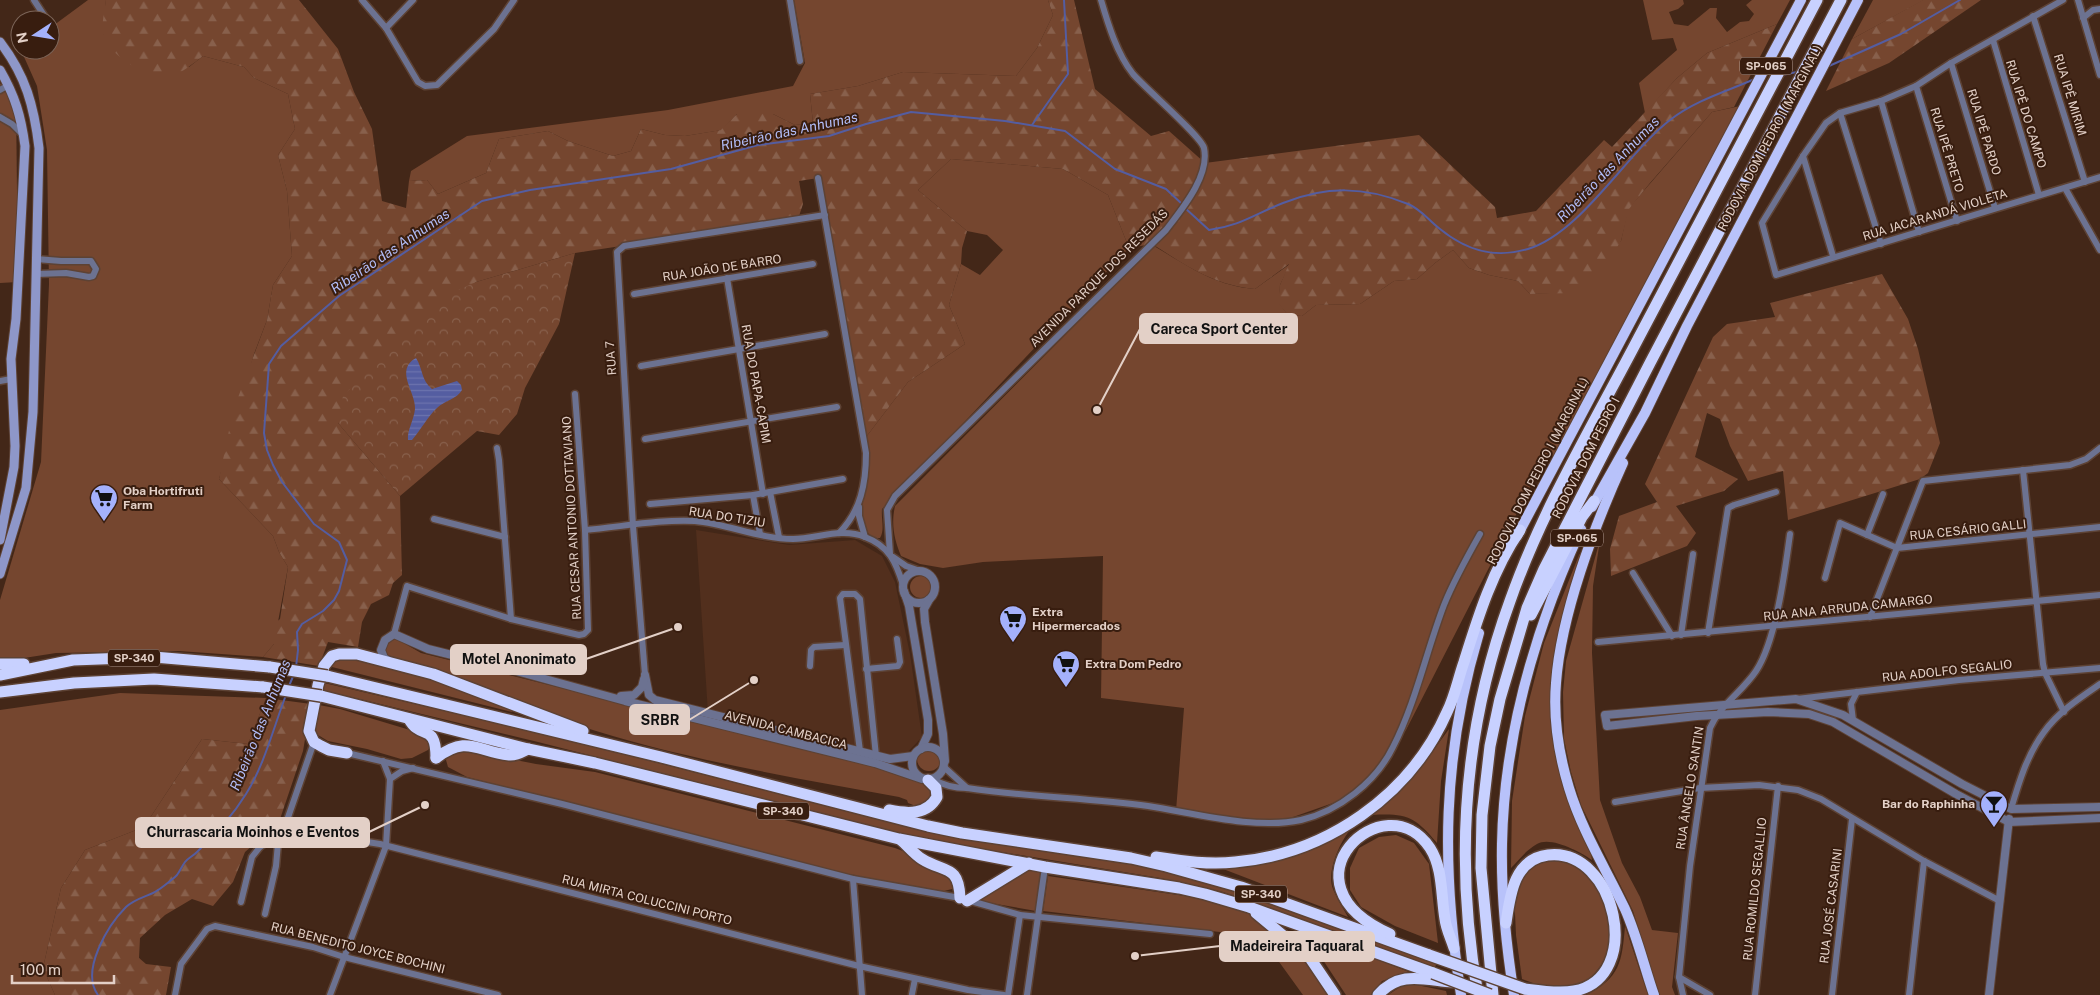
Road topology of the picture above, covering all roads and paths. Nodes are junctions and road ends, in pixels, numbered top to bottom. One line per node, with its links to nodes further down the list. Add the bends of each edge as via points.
1 (362, 0): 15 (street)
2 (413, 0): 15 (street)
3 (514, 0): 15 (street, via 494,29 437,85 425,86 418,82)
4 (790, 0): 18 (street)
5 (1101, 0): 87 (street, AVENIDA PARQUE DOS RESEDÁS, via 1128,66 1202,142 1205,163 1196,188 1166,230 895,496 887,510)
6 (1800, 0): 74 (highway, RODOVIA DOM PEDRO I (MARGINAL) / SP-065)
7 (1817, 0): 187 (highway, RODOVIA DOM PEDRO I / SP-065, via 1558,492 1514,589 1495,645 1471,753 1465,871)
8 (1841, 0): 106 (highway, RODOVIA DOM PEDRO I / SP-065, via 1544,569)
9 (1858, 0): 54 (highway, RODOVIA DOM PEDRO I (MARGINAL) / SP-065)
10 (2063, 0): 13 (street)
11 (2078, 0): 14 (street)
12 (2100, 9): 14 (street)
13 (2033, 16): 16 (street); 32 (street, RUA IPÊ MIRIM)
14 (2083, 18): 21 (street)
15 (386, 28)
16 (1993, 40): 19 (street); 34 (street, RUA IPÊ DO CAMPO)
17 (0, 42): 42 (main road, via 20,71 36,120 39,148)
18 (800, 61)
19 (1951, 63): 23 (street); 35 (street, RUA IPÊ PARDO)
20 (0, 70): 22 (main road)
21 (2100, 75)
22 (9, 85): 24 (street); 28 (main road)
23 (1916, 86): 25 (street); 37 (street, RUA IPÊ PRETO)
24 (0, 90)
25 (1882, 101): 26 (street); 38 (street)
26 (1840, 113): 29 (street, via 1826,123); 39 (street)
27 (0, 117): 28 (street)
28 (24, 135): 50 (main road)
29 (1803, 156): 41 (street); 41 (street, RUA JACARANDÁ VIOLETA, via 1762,223 1776,275)
30 (2100, 177): 32 (street, RUA JACARANDÁ VIOLETA)
31 (818, 178): 36 (street)
32 (2085, 182): 33 (street, RUA JACARANDÁ VIOLETA)
33 (2066, 188): 34 (street, RUA JACARANDÁ VIOLETA); 40 (street)
34 (2038, 195): 35 (street, RUA JACARANDÁ VIOLETA)
35 (1995, 208): 37 (street, RUA JACARANDÁ VIOLETA)
36 (825, 215): 69 (street, via 866,453 866,470); 71 (street, RUA 7, via 624,246 617,252)
37 (1958, 221): 38 (street, RUA JACARANDÁ VIOLETA)
38 (1919, 232): 39 (street, RUA JACARANDÁ VIOLETA)
39 (1881, 244): 41 (street, RUA JACARANDÁ VIOLETA)
40 (2100, 250)
41 (1833, 256)
42 (36, 259): 44 (main road); 44 (street, via 86,260 91,261 96,269 89,277 66,272)
43 (813, 264): 45 (street, RUA JOÃO DE BARRO)
44 (36, 274): 62 (main road, via 33,412)
45 (727, 278): 46 (street, RUA JOÃO DE BARRO); 48 (street, RUA DO PAPA-CAPIM)
46 (634, 294)
47 (824, 334): 48 (street)
48 (739, 349): 49 (street); 55 (street, RUA DO PAPA-CAPIM)
49 (640, 366)
50 (10, 379): 51 (street); 57 (main road)
51 (0, 381)
52 (576, 394): 73 (street, RUA CESAR ANTONIO DOTTAVIANO)
53 (837, 407): 55 (street)
54 (1644, 413): 67 (highway, RODOVIA DOM PEDRO I (MARGINAL) / SP-065); 191 (highway, via 1604,508 1579,580 1560,650 1555,713 1569,789 1626,912)
55 (751, 422): 56 (street); 64 (street, RUA DO PAPA-CAPIM)
56 (645, 439)
57 (16, 446): 62 (main road, via 18,481); 84 (main road)
58 (497, 448): 81 (street)
59 (2100, 448): 60 (street, via 2086,459 2070,465)
60 (2023, 470): 79 (street); 85 (street, via 1924,481)
61 (843, 479): 64 (street)
62 (26, 488): 90 (main road)
63 (1776, 492): 99 (street, via 1728,508)
64 (767, 493): 66 (street); 82 (street, RUA DO PAPA-CAPIM)
65 (1884, 494): 80 (street)
66 (754, 495): 68 (street); 76 (street)
67 (1594, 501): 106 (highway, via 1582,517); 166 (highway, RODOVIA DOM PEDRO I (MARGINAL) / SP-065, via 1554,593 1518,707 1503,817)
68 (650, 504)
69 (858, 505): 75 (street); 83 (street)
70 (434, 519): 81 (street)
71 (633, 526): 73 (street, RUA DO TIZIU); 76 (street, RUA DO TIZIU, via 695,521); 115 (street, RUA 7)
72 (2100, 527): 79 (street, RUA CESÁRIO GALLI)
73 (585, 530): 97 (street, RUA CESAR ANTONIO DOTTAVIANO, via 588,630 579,635)
74 (1520, 530): 154 (highway, via 1503,558 1479,616 1448,712 1419,761 1388,795 1370,809 1312,843 1255,860 1203,863); 168 (highway, RODOVIA DOM PEDRO I (MARGINAL) / SP-065, via 1484,617 1465,681 1458,719 1447,806 1449,904)
75 (839, 533): 82 (street, RUA DO TIZIU, via 792,539); 83 (street, RUA DO TIZIU)
76 (760, 534): 82 (street, RUA DO TIZIU)
77 (1480, 534): 143 (street, via 1444,605 1410,708 1392,748 1353,796 1332,808 1303,819 1269,823 1146,806)
78 (1790, 534): 98 (street, RUA ÂNGELO SANTIN)
79 (2030, 534): 85 (street, RUA CESÁRIO GALLI); 95 (street)
80 (1867, 535): 85 (street, RUA CESÁRIO GALLI); 91 (street, RUA CESÁRIO GALLI, via 1840,523)
81 (505, 537): 97 (street)
82 (779, 537)
83 (865, 537): 87 (street, RUA DO TIZIU)
84 (0, 540)
85 (1897, 548): 96 (street)
86 (1693, 554): 102 (street)
87 (891, 555): 88 (street, RUA DO TIZIU); 92 (street)
88 (920, 571): 92 (street, via 909,575); 94 (street, via 935,581 935,592)
89 (1633, 573): 101 (street)
90 (0, 574)
91 (1824, 578)
92 (904, 588): 94 (street, via 907,597 918,603); 127 (street, via 928,720 928,734)
93 (2100, 595): 95 (street, RUA ANA ARRUDA CAMARGO)
94 (929, 600): 136 (street, via 924,609 925,622 943,734)
95 (2036, 601): 96 (street, RUA ANA ARRUDA CAMARGO); 113 (street)
96 (1870, 617): 98 (street, RUA ANA ARRUDA CAMARGO)
97 (511, 619): 100 (street, RUA CESAR ANTONIO DOTTAVIANO, via 407,586)
98 (1773, 627): 99 (street, RUA ANA ARRUDA CAMARGO); 121 (street, RUA ÂNGELO SANTIN, via 1766,653 1756,671)
99 (1708, 633): 102 (street, RUA ANA ARRUDA CAMARGO)
100 (394, 634): 111 (street, via 382,644 384,658); 119 (street, AVENIDA CAMBACICA, via 428,649)
101 (1672, 636): 102 (street, RUA ANA ARRUDA CAMARGO); 104 (street, RUA ANA ARRUDA CAMARGO)
102 (1681, 636)
103 (897, 639): 112 (street, via 898,666)
104 (1598, 642)
105 (845, 644): 109 (street, via 814,647); 112 (street, via 840,598 843,594 855,594 860,599); 129 (street)
106 (1513, 650): 188 (highway, RODOVIA DOM PEDRO I / SP-065, via 1490,746 1482,815 1481,868)
107 (0, 664): 108 (highway)
108 (46, 664): 114 (highway, SP-340); 133 (highway, SP-340, bridge, via 154,657 270,667 327,676)
109 (810, 666)
110 (2100, 668): 113 (street, RUA ADOLFO SEGALIO)
111 (420, 670): 126 (highway, via 357,654 332,656 324,666 309,725); 133 (highway, via 533,714)
112 (866, 670): 131 (street)
113 (2045, 673): 118 (street, RUA ADOLFO SEGALIO); 122 (street)
114 (0, 675)
115 (645, 675): 119 (street, via 642,687 629,697); 129 (street, AVENIDA CAMBACICA, via 651,699)
116 (2100, 684): 122 (street)
117 (0, 692): 124 (highway, SP-340, bridge, via 74,683 154,679 263,687 322,696)
118 (1857, 692): 120 (street, RUA ADOLFO SEGALIO); 125 (street, via 1851,704)
119 (597, 693): 140 (street, AVENIDA CAMBACICA, via 875,763)
120 (1796, 699): 121 (street); 125 (street)
121 (1725, 705): 123 (street, RUA ÂNGELO SANTIN); 123 (street, via 1606,716 1606,726)
122 (2064, 712): 147 (street, via 2045,730 2034,747)
123 (1715, 715): 144 (street, RUA ÂNGELO SANTIN, via 1706,745); 150 (street, via 1784,712 1809,714 1832,722)
124 (409, 719): 128 (highway, SP-340); 134 (highway, via 413,727 434,738)
125 (1853, 720): 147 (street)
126 (314, 742): 130 (highway, via 330,750); 151 (street)
127 (921, 748): 132 (street); 136 (street, via 936,749 943,756)
128 (528, 749): 134 (highway, via 509,755 466,745 448,750); 152 (highway, SP-340, via 595,762)
129 (860, 752): 131 (street, AVENIDA CAMBACICA)
130 (347, 753): 135 (street)
131 (876, 756): 132 (street, AVENIDA CAMBACICA, via 890,760)
132 (913, 756): 140 (street, via 914,772)
133 (661, 757): 141 (highway, SP-340)
134 (436, 758): 138 (street)
135 (383, 761): 137 (street); 139 (street)
136 (944, 764): 140 (street, via 942,772); 143 (street)
137 (414, 767): 138 (street); 139 (street)
138 (430, 771): 158 (street)
139 (390, 778): 153 (street)
140 (928, 780): 141 (highway, via 936,788 937,797 922,812 893,811); 143 (street)
141 (760, 783): 154 (highway, SP-340, via 928,826)
142 (1778, 786): 144 (street); 149 (street, via 1821,799); 194 (street, RUA ROMILDO SEGALLIO)
143 (967, 788)
144 (1700, 788): 145 (street); 172 (street, RUA ÂNGELO SANTIN)
145 (1615, 802)
146 (2100, 807): 147 (street)
147 (2011, 809): 150 (street)
148 (2100, 818): 150 (street)
149 (1852, 819): 155 (street); 195 (street, RUA JOSÉ CASARINI)
150 (2009, 822): 160 (street)
151 (281, 831): 153 (street, RUA MIRTA COLUCCINI PORTO); 161 (street, via 252,857); 163 (street)
152 (899, 839): 156 (highway, SP-340); 159 (highway, via 923,859 956,876)
153 (386, 846): 170 (street); 171 (street, RUA MIRTA COLUCCINI PORTO)
154 (1087, 851): 169 (highway, SP-340, via 1149,862 1241,888)
155 (1924, 861): 160 (street); 196 (street)
156 (1029, 863): 157 (highway, SP-340); 159 (highway)
157 (1045, 867): 162 (highway, SP-340, via 1179,888); 165 (street)
158 (853, 879): 159 (street); 171 (street)
159 (963, 899): 164 (street)
160 (2000, 901): 197 (street)
161 (241, 902)
162 (1249, 907): 174 (highway, SP-340, bridge); 184 (highway, via 1310,958)
163 (265, 914)
164 (1020, 915): 165 (street); 182 (street)
165 (1038, 918): 167 (street); 183 (street)
166 (1506, 923): 175 (highway, SP-065, via 1513,885 1522,870 1539,857 1560,854 1583,863 1593,873 1609,902 1616,940 1610,964 1602,976 1574,992); 189 (highway, RODOVIA DOM PEDRO I (MARGINAL) / SP-065)
167 (1210, 934)
168 (1454, 948): 169 (highway, via 1445,921 1438,871 1431,849 1415,833 1403,828 1376,827 1364,832 1342,858 1339,878 1344,900 1369,924); 186 (highway, RODOVIA DOM PEDRO I (MARGINAL) / SP-065)
169 (1429, 955): 175 (highway, bridge)
170 (344, 956): 177 (street, RUA BENEDITO JOYCE BOCHINI, via 211,926 181,964); 178 (street); 179 (street, RUA BENEDITO JOYCE BOCHINI)
171 (859, 966): 173 (street, RUA MIRTA COLUCCINI PORTO); 180 (street)
172 (1679, 977): 192 (street, RUA ÂNGELO SANTIN); 193 (street)
173 (915, 979): 176 (street, RUA MIRTA COLUCCINI PORTO); 181 (street)
174 (1456, 983): 185 (highway, via 1400,979); 188 (highway, bridge)
175 (1525, 989): 190 (highway)
176 (968, 993): 182 (street, RUA MIRTA COLUCCINI PORTO)
177 (175, 995)
178 (330, 995)
179 (498, 995)
180 (862, 995)
181 (912, 995)
182 (1006, 995)
183 (1027, 995)
184 (1335, 995)
185 (1378, 995)
186 (1461, 995)
187 (1478, 995)
188 (1492, 995)
189 (1514, 995)
190 (1542, 995)
191 (1654, 995)
192 (1683, 995)
193 (1710, 995)
194 (1755, 995)
195 (1832, 995)
196 (1909, 995)
197 (1989, 995)

